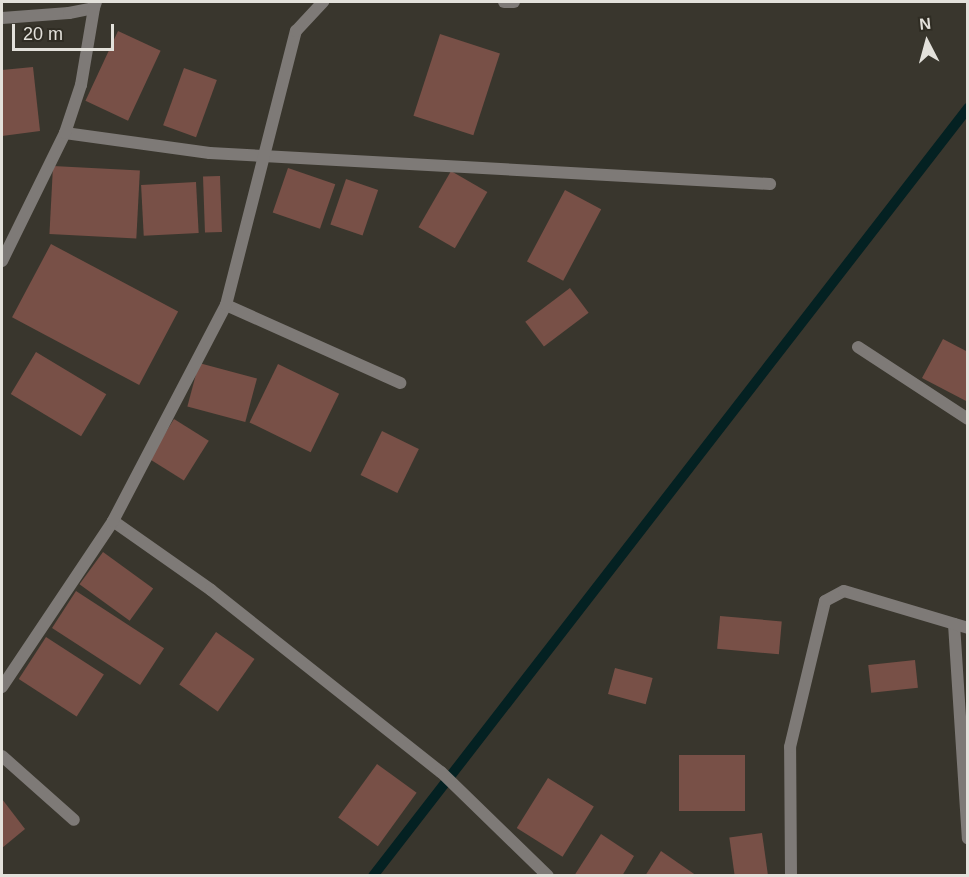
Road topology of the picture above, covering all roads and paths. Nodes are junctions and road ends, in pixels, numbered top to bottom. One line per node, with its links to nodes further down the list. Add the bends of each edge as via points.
1 (323, 2): 7 (street, via 296,31)
2 (504, 2): 3 (street)
3 (514, 2)
4 (95, 5): 5 (street); 6 (street, via 81,85)
5 (2, 18)
6 (64, 133): 7 (street, via 119,143); 9 (street)
7 (265, 155): 8 (street); 10 (street)
8 (770, 184)
9 (2, 261)
10 (226, 305): 12 (street); 14 (street)
11 (858, 347): 13 (street)
12 (400, 383)
13 (968, 419)
14 (113, 520): 17 (street); 21 (street, via 211,590 441,772)
15 (954, 624): 16 (street); 20 (street); 22 (street, via 844,591 825,601 790,747)
16 (968, 628)
17 (2, 687)
18 (2, 756): 19 (street)
19 (74, 820)
20 (968, 839)
21 (548, 876)
22 (791, 876)

